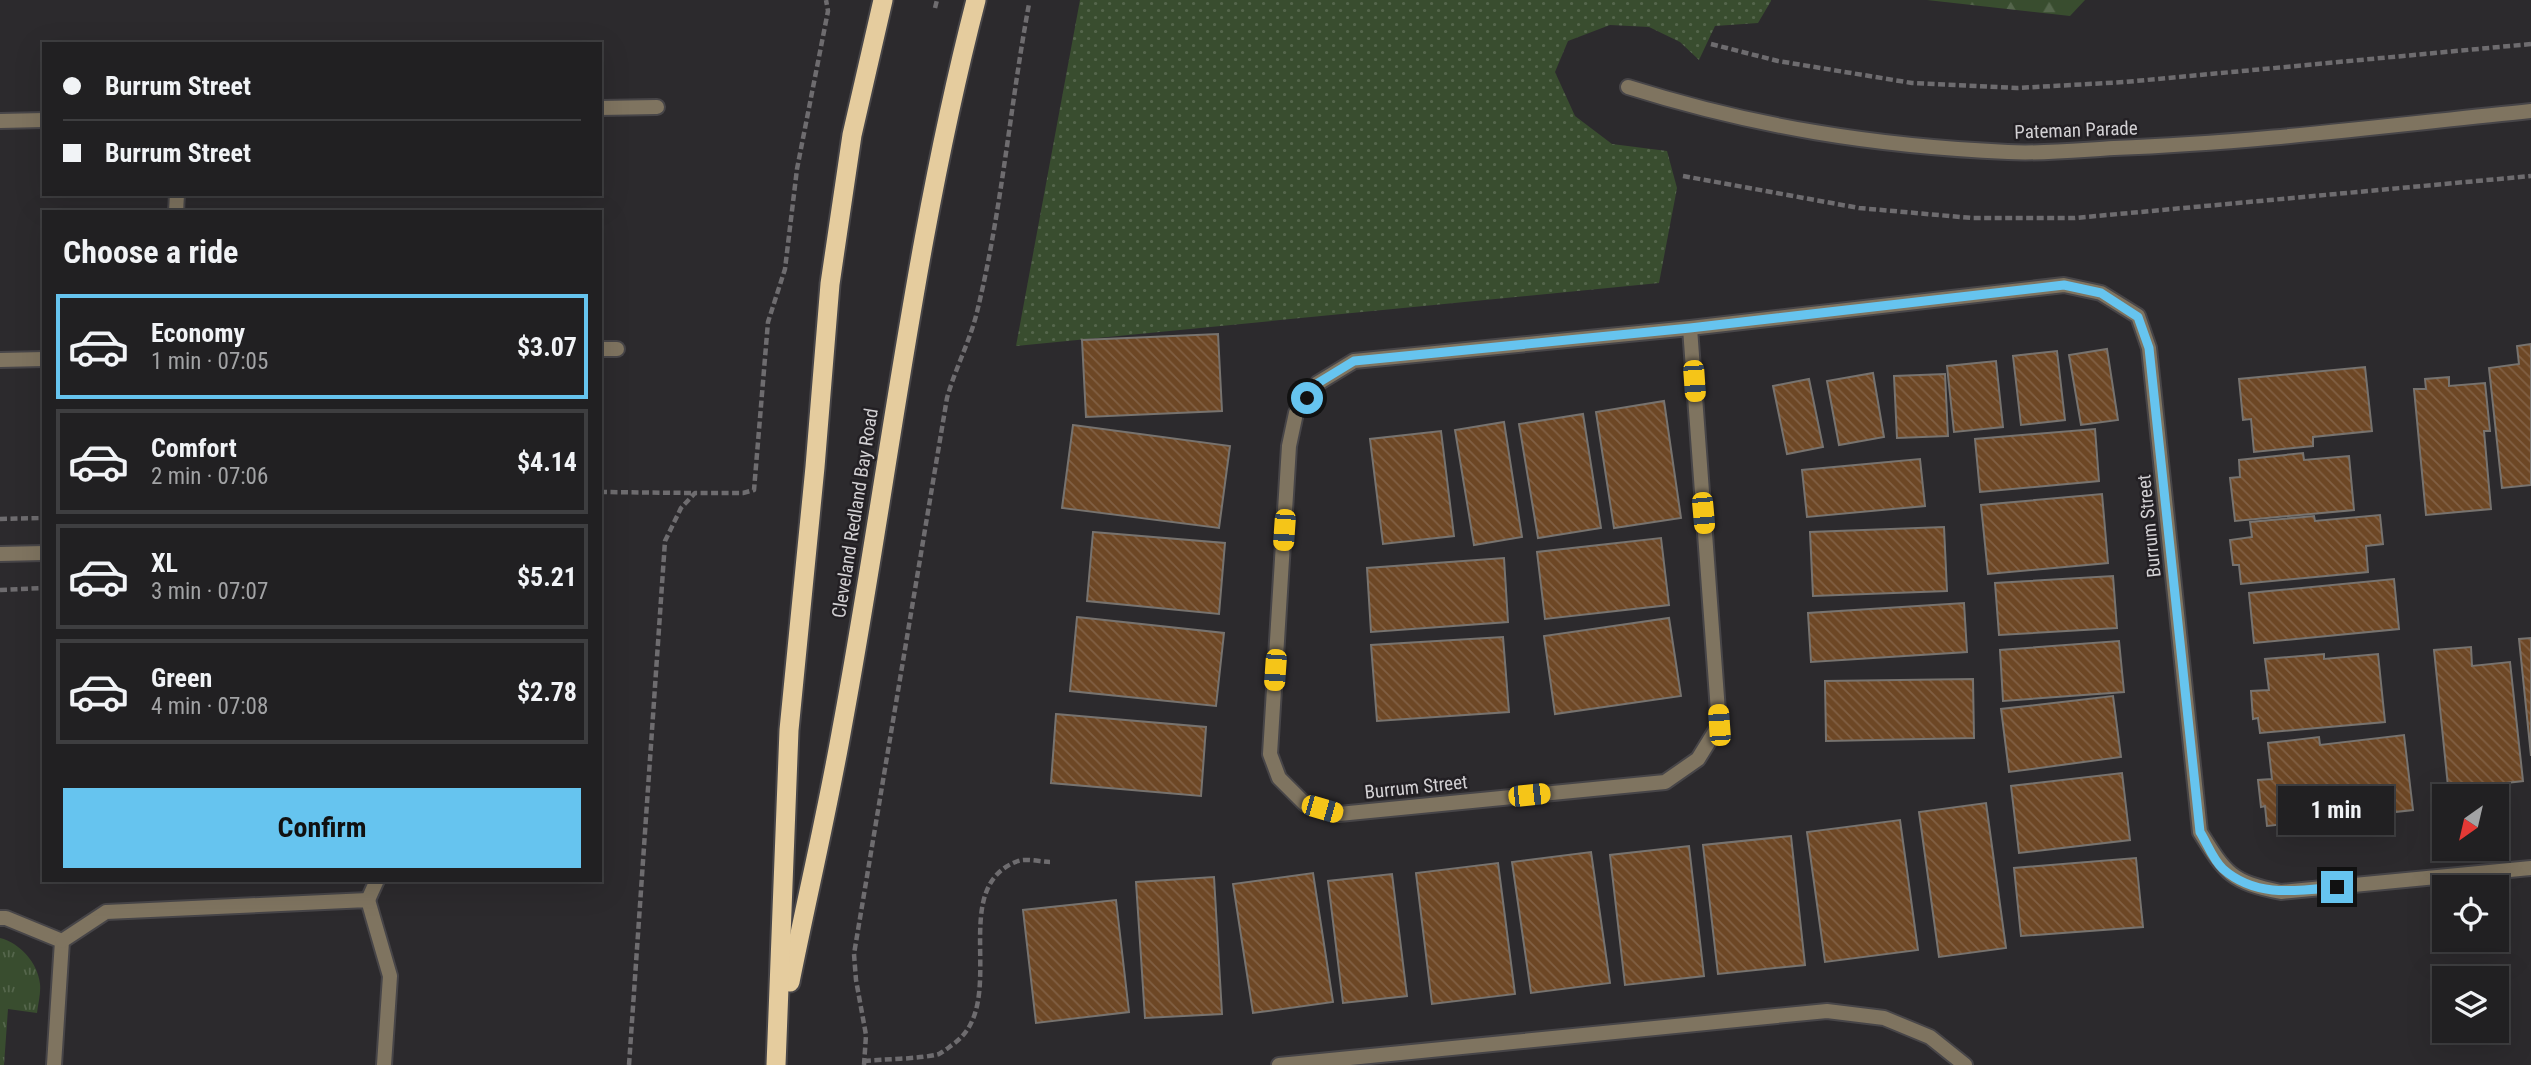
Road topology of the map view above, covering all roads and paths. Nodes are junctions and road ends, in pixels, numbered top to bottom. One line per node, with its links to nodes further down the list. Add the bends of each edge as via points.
1 (826, 0): 23 (path, via 828,11 797,169 785,269 768,322 754,490)
2 (883, 0): 36 (highway, Cleveland Redland Bay Road, via 852,135 830,284 789,730)
3 (937, 0): 6 (path)
4 (976, 0): 36 (highway, Cleveland Redland Bay Road, via 953,90 842,728)
5 (1029, 4): 37 (path, via 977,314 947,398 854,954 866,1035)
6 (935, 8)
7 (1711, 44): 8 (path, via 1778,61 1912,83 2017,88)
8 (2531, 44)
9 (1628, 87): 12 (street, Pateman Parade, via 1770,125 1873,143 2011,152 2185,146)
10 (657, 107): 11 (street)
11 (602, 108)
12 (2531, 111)
13 (42, 120): 14 (street)
14 (0, 121)
15 (1683, 176): 16 (path, via 1859,208 1972,218 2075,218)
16 (2531, 176)
17 (1690, 328): 17 (street, Burrum Street, via 1354,361 1318,383 1296,413 1289,446 1270,754 1279,778 1305,804 1339,814 1665,782 1698,759 1719,725); 31 (street, Burrum Street, via 2064,285 2101,293 2138,317 2149,348 2200,832 2221,867 2249,886 2281,892)
18 (602, 349): 19 (street)
19 (617, 349)
20 (42, 359): 21 (street)
21 (0, 360)
22 (602, 492): 23 (path)
23 (695, 493): 40 (path, via 681,508 665,541)
24 (42, 518): 25 (path)
25 (0, 519)
26 (42, 553): 27 (street)
27 (0, 554)
28 (42, 589): 29 (path)
29 (0, 590)
30 (1050, 862): 37 (path, via 1020,860 994,875 982,900 979,993 973,1021 959,1040 939,1054)
31 (2531, 868)
32 (376, 882): 33 (street)
33 (368, 900): 35 (street, via 106,912); 39 (street, via 390,976)
34 (0, 918): 35 (street)
35 (62, 941): 38 (street)
36 (779, 1034): 41 (highway, Cleveland Redland Bay Road)
37 (864, 1063)
38 (54, 1065)
39 (384, 1065)
40 (629, 1065)
41 (776, 1065)
42 (1279, 1065): 43 (street, via 1826,1011 1884,1018 1930,1037)
43 (1965, 1065)

